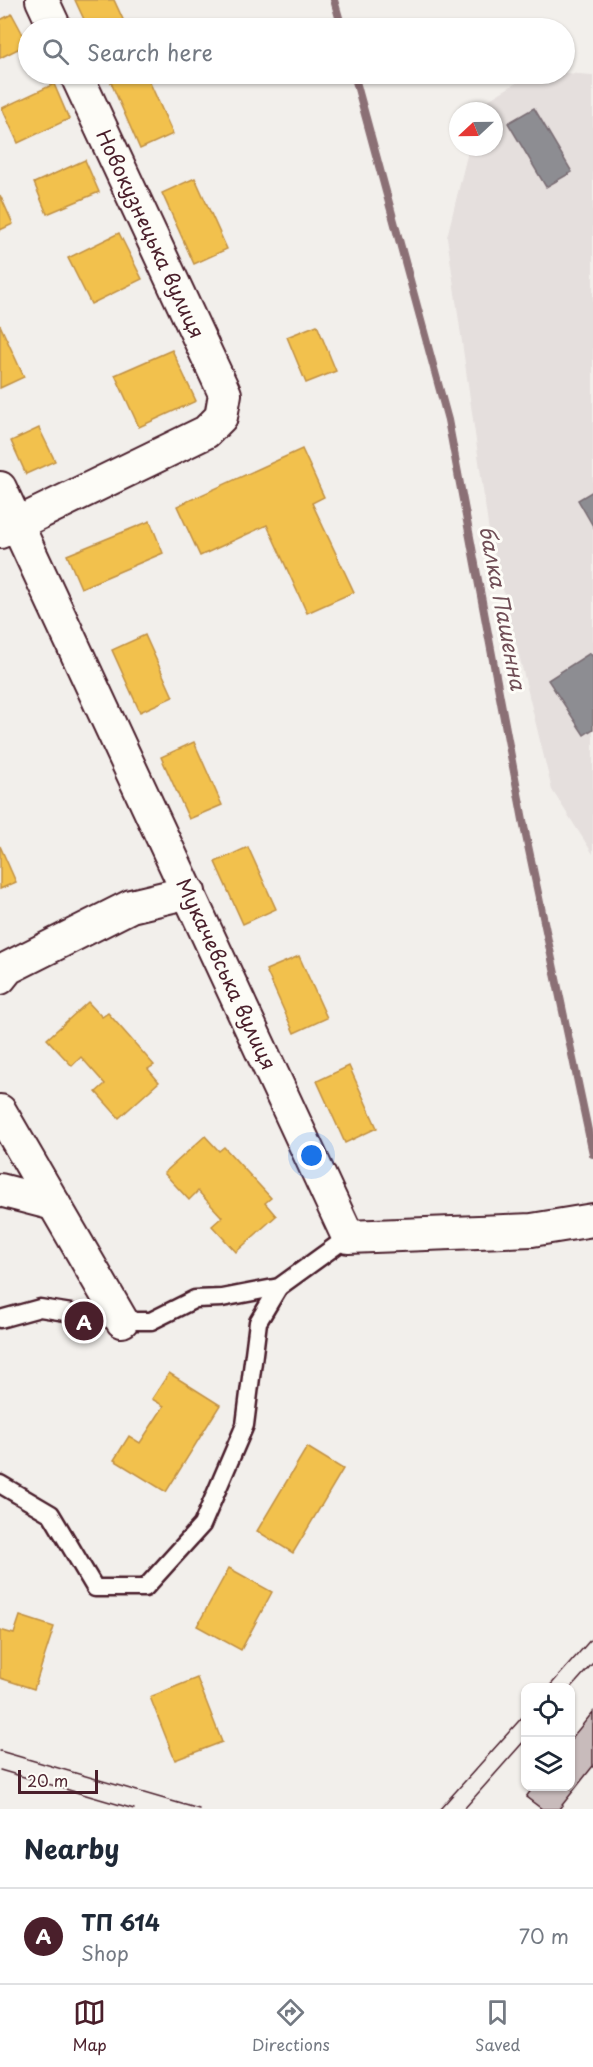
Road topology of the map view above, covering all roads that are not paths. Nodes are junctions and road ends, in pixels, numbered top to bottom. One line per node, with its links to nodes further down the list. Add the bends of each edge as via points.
1 (42, 0): 2 (street)
2 (50, 18)
3 (81, 84): 5 (street, Новокузнецька вулиця, via 225,394 220,417 206,432)
4 (0, 488): 5 (street, Мукачевська вулиця)
5 (8, 529): 6 (street, Мукачевська вулиця)
6 (189, 892): 7 (street, via 131,906 8,968); 12 (street, Мукачевська вулиця)
7 (0, 978)
8 (0, 1111): 10 (street)
9 (0, 1190): 10 (street)
10 (54, 1204): 15 (street)
11 (593, 1220): 12 (street, via 532,1230)
12 (348, 1237): 13 (lane)
13 (279, 1287): 15 (lane, via 195,1299 151,1321); 16 (lane, via 258,1322 244,1425 202,1525 146,1588 95,1588 51,1514)
14 (0, 1319): 15 (lane, via 40,1308)
15 (122, 1321)
16 (0, 1484)

